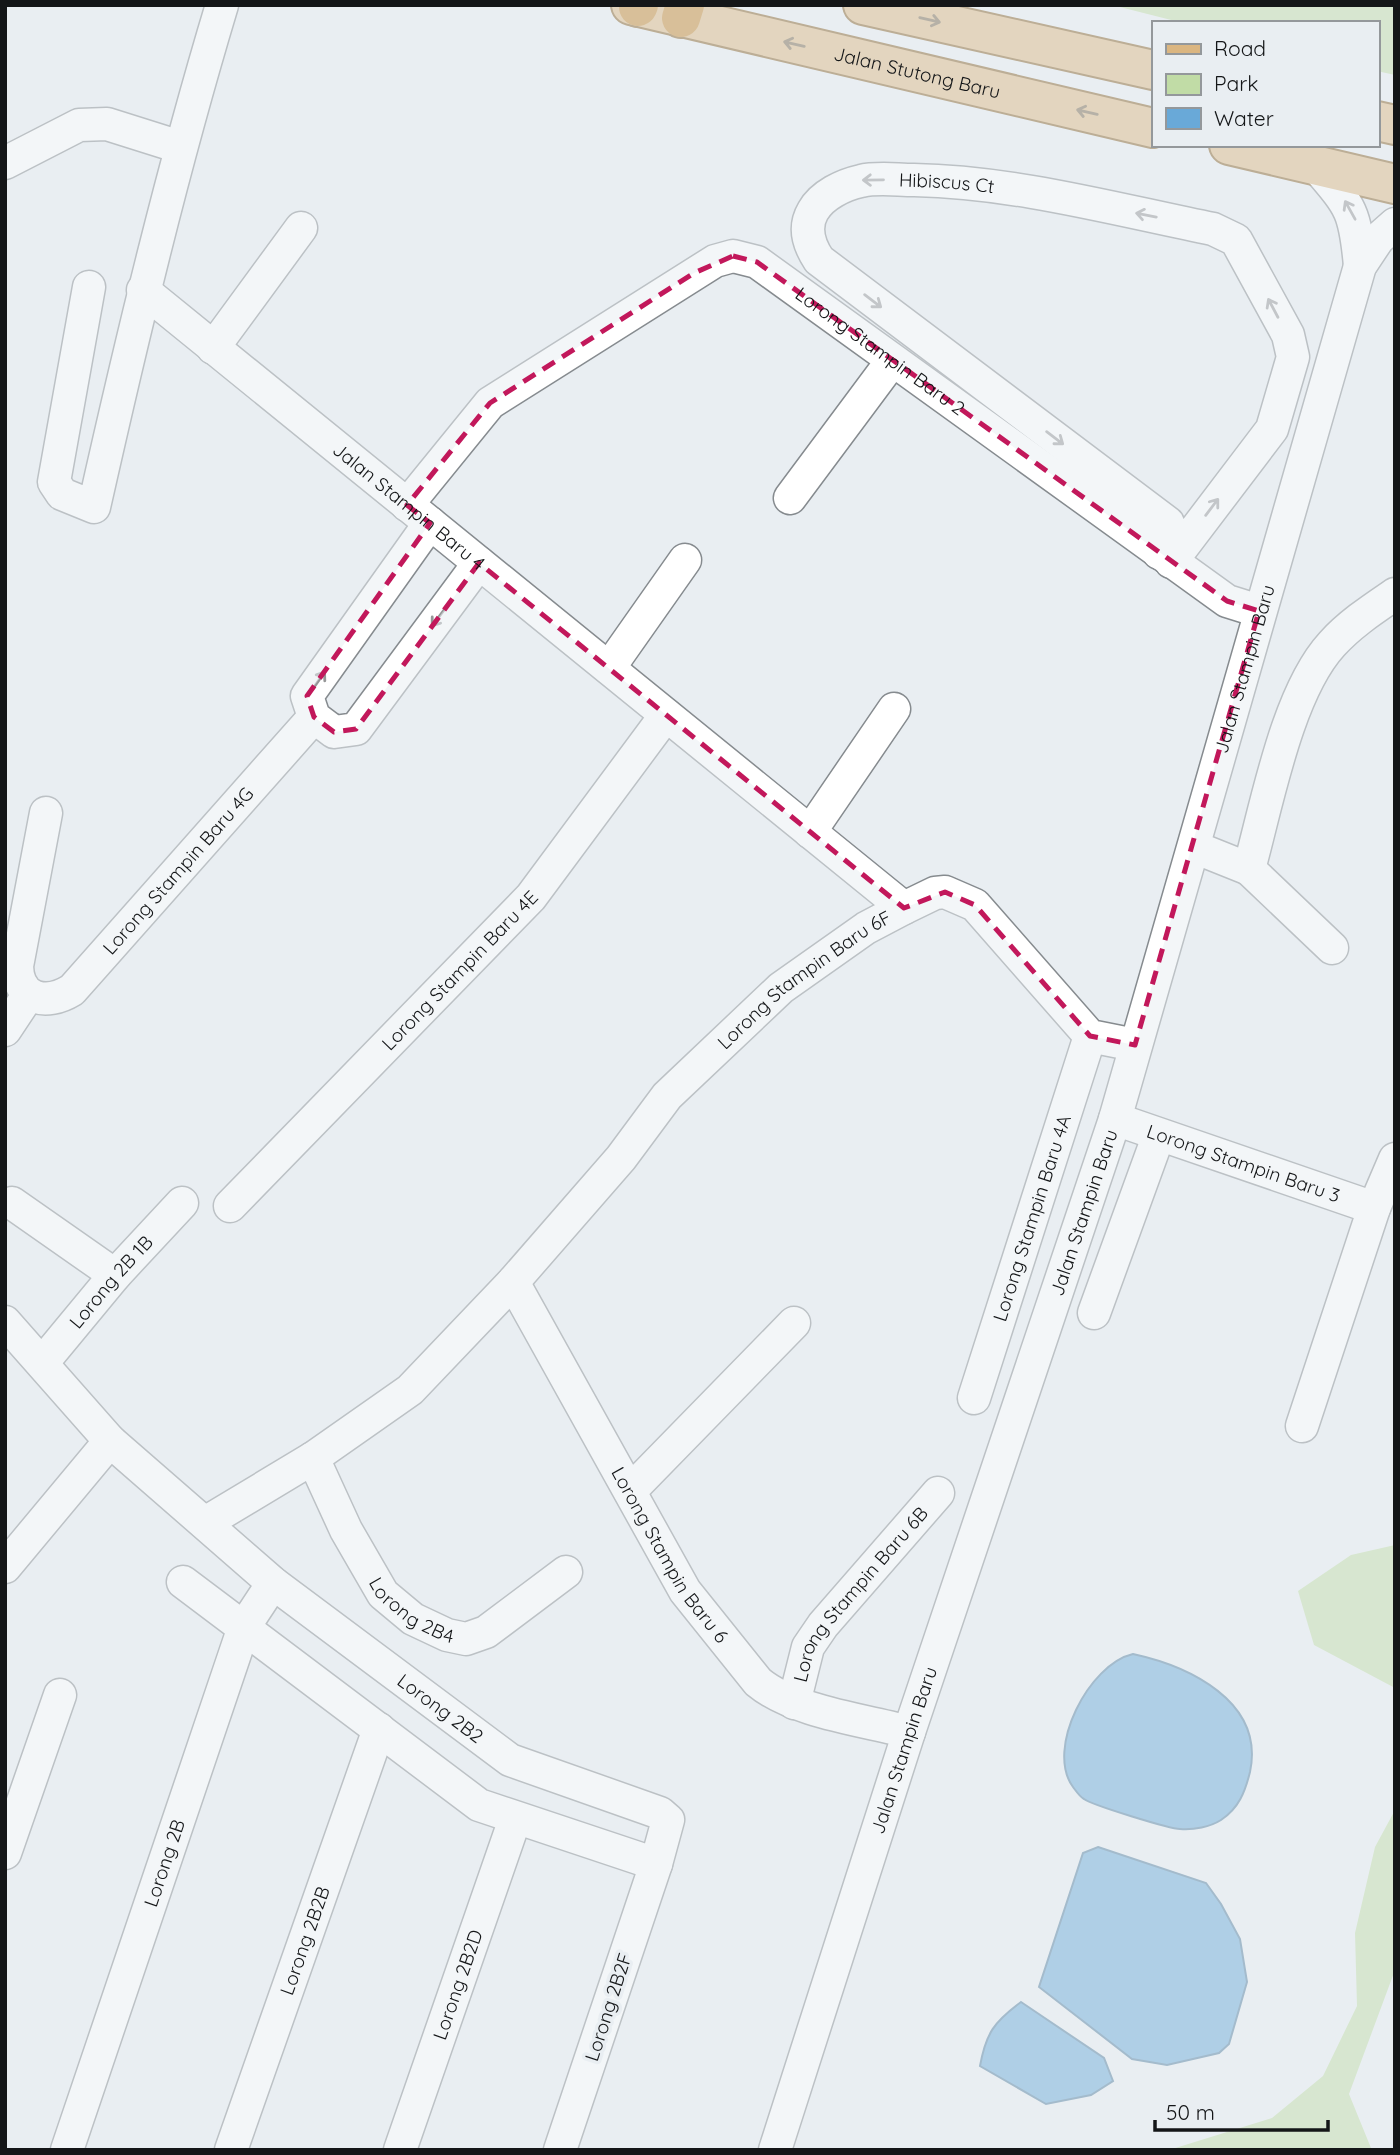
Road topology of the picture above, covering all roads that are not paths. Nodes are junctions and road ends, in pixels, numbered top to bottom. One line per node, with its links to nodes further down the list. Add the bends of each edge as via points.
1 (222, 5): 7 (street)
2 (863, 5): 5 (main road, one-way to 5)
3 (636, 6): 4 (main road, Jalan Stutong Baru)
4 (683, 12): 6 (main road, Jalan Stutong Baru, one-way to 4)
5 (1152, 70)
6 (1152, 128)
7 (180, 147): 9 (street, via 107,124 79,125); 16 (street)
8 (1238, 147): 10 (main road)
9 (5, 163)
10 (1315, 165): 11 (main road); 14 (street, Jalan Stampin Baru, one-way to 10, via 1356,222 1341,195)
11 (1395, 184)
12 (1395, 224): 14 (street, Jalan Stampin Baru)
13 (301, 228): 17 (street)
14 (1360, 266): 25 (street, Jalan Stampin Baru)
15 (89, 287): 16 (street, via 54,482 62,494 94,507)
16 (143, 290): 17 (street, Jalan Stampin Baru 4)
17 (213, 348): 20 (street, Jalan Stampin Baru 4)
18 (892, 361): 19 (street); 20 (street, Lorong Stampin Baru 2, via 757,262 733,256 694,273 490,404); 21 (street, Lorong Stampin Baru 2)
19 (790, 498)
20 (419, 514): 23 (street, Jalan Stampin Baru 4); 29 (street, one-way to 20, via 307,696)
21 (1165, 557): 21 (street, Hibiscus Ct, one-way to 21, via 1272,429 1293,357 1288,335 1236,240 1213,229 966,181 863,180 837,189 817,203 807,232 819,260 1168,523 1171,533); 25 (street, Lorong Stampin Baru 2, via 1227,601)
22 (685, 561): 26 (street)
23 (479, 563): 26 (street, Jalan Stampin Baru 4); 29 (street, one-way to 29, via 356,729 334,732)
24 (1395, 594): 33 (street, via 1350,626 1314,670 1289,728)
25 (1259, 611): 32 (street, Jalan Stampin Baru)
26 (609, 668): 28 (street, Jalan Stampin Baru 4)
27 (894, 709): 31 (street)
28 (666, 715): 31 (street, Jalan Stampin Baru 4); 45 (street, Lorong Stampin Baru 4E, via 531,897)
29 (314, 717): 36 (street, Lorong Stampin Baru 4G, via 72,990 59,998)
30 (46, 813): 36 (street, via 18,966 20,985)
31 (810, 832): 34 (street, Jalan Stampin Baru 4)
32 (1194, 847): 33 (street); 39 (street, Jalan Stampin Baru)
33 (1250, 869): 35 (street)
34 (904, 908): 38 (street, Lorong Stampin Baru 6F, via 945,892 975,905); 48 (street, Lorong Stampin Baru 6F, via 866,928 781,988 667,1096 621,1158)
35 (1332, 948)
36 (29, 994): 37 (street)
37 (5, 1030)
38 (1090, 1036): 39 (street); 53 (street, Lorong Stampin Baru 4A)
39 (1135, 1045): 40 (street, Jalan Stampin Baru)
40 (1115, 1119): 41 (street, Lorong Stampin Baru 3); 68 (street, Jalan Stampin Baru)
41 (1158, 1136): 46 (street, Lorong Stampin Baru 3); 49 (street)
42 (1395, 1159): 46 (street)
43 (12, 1203): 47 (street)
44 (182, 1203): 47 (street, Lorong 2B 1B)
45 (230, 1206)
46 (1374, 1208): 54 (street)
47 (115, 1275): 52 (street, Lorong 2B 1B)
48 (513, 1282): 56 (street, Lorong Stampin Baru 6F, via 410,1390); 57 (street, Lorong Stampin Baru 6)
49 (1094, 1313)
50 (5, 1322): 52 (street, Lorong 2B2)
51 (794, 1323): 57 (street)
52 (43, 1362): 55 (street, Lorong 2B2)
53 (974, 1398)
54 (1302, 1426)
55 (110, 1441): 59 (street, Lorong 2B2); 60 (street)
56 (313, 1458): 59 (street, Lorong Stampin Baru 6F); 61 (street, Lorong 2B4, via 346,1530 383,1594 413,1619 447,1635 466,1639 485,1632)
57 (629, 1491): 66 (street, Lorong Stampin Baru 6, via 685,1591 719,1637 758,1682)
58 (938, 1493): 66 (street, Lorong Stampin Baru 6B, via 823,1625 808,1647)
59 (205, 1523): 63 (street, Lorong 2B2)
60 (5, 1567)
61 (566, 1572)
62 (183, 1583): 64 (street)
63 (273, 1583): 64 (street, Lorong 2B); 71 (street, Lorong 2B2, via 510,1760 664,1816 668,1825)
64 (244, 1627): 67 (street); 72 (street, Lorong 2B)
65 (60, 1695): 70 (street)
66 (794, 1703): 68 (street, Lorong Stampin Baru 6)
67 (379, 1730): 69 (street, via 479,1805); 73 (street, Lorong 2B2B)
68 (909, 1732): 76 (street, Jalan Stampin Baru)
69 (514, 1819): 71 (street); 74 (street, Lorong 2B2D)
70 (5, 1853)
71 (656, 1864): 75 (street, Lorong 2B2F)
72 (67, 2150)
73 (232, 2150)
74 (400, 2150)
75 (560, 2150)
76 (775, 2150)

